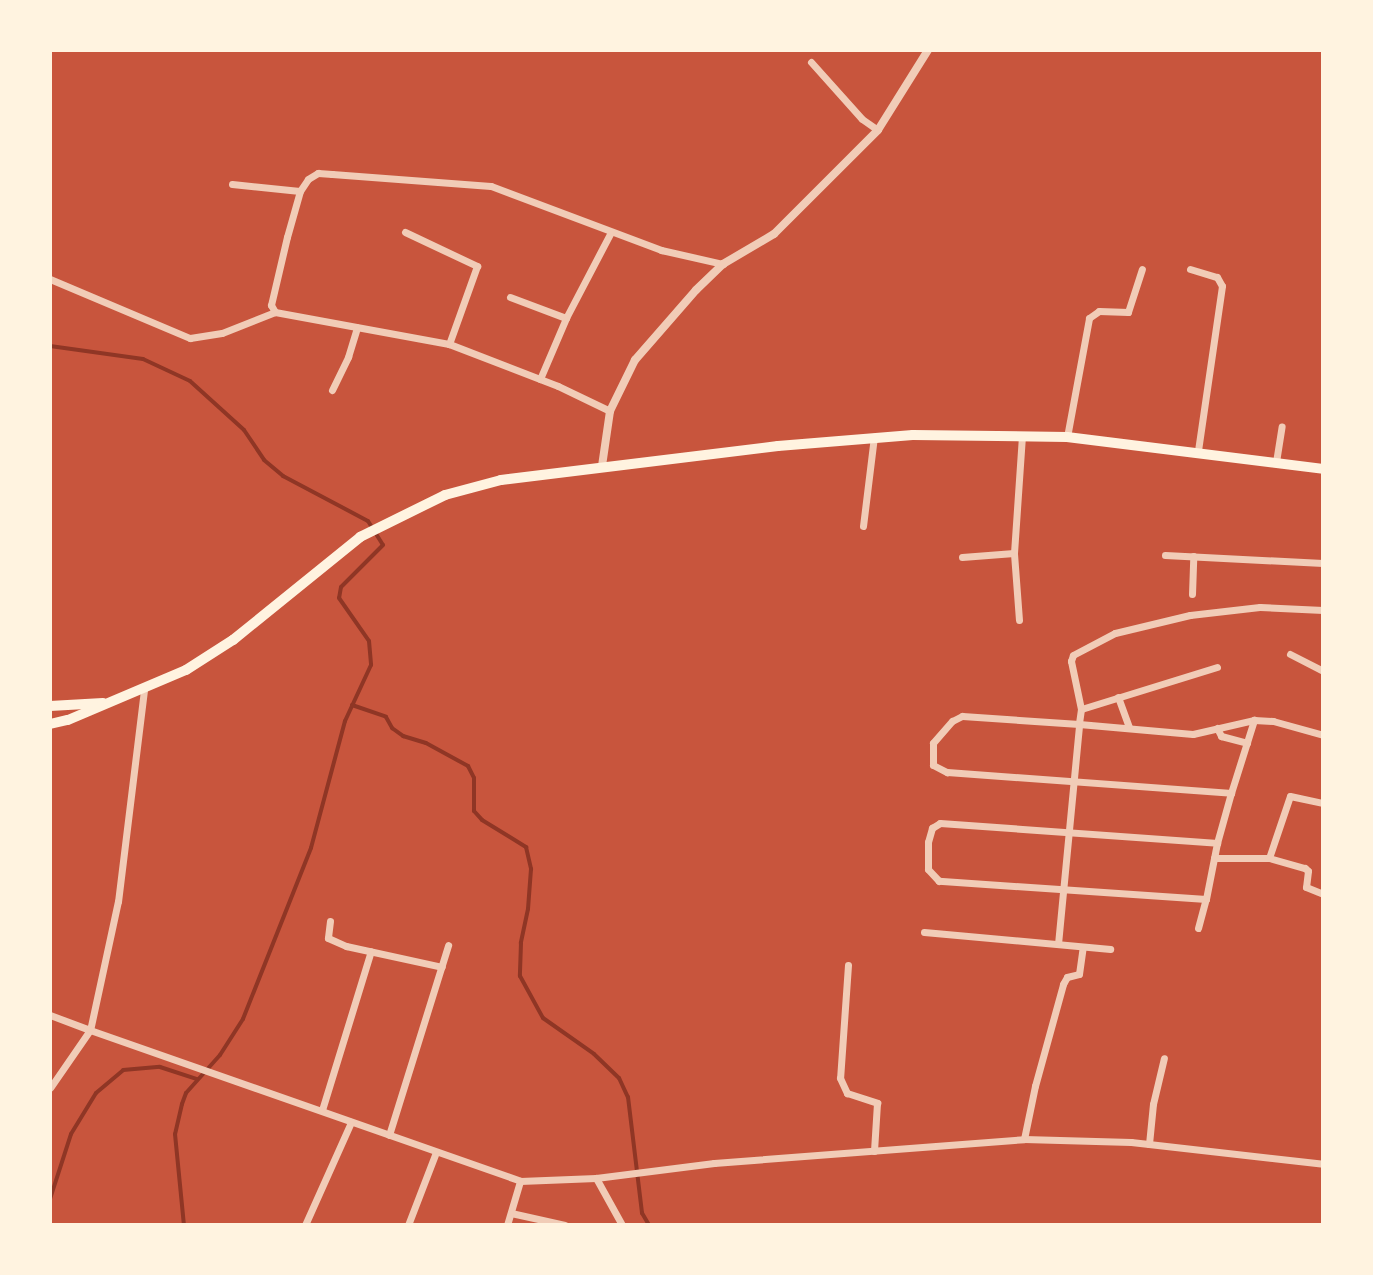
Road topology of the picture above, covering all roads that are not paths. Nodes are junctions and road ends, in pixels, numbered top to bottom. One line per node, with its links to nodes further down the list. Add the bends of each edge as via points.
1 (928, 50): 3 (street)
2 (811, 62): 3 (street)
3 (878, 130): 8 (street, via 774,234)
4 (232, 184): 5 (street)
5 (300, 191): 7 (street, via 318,173 491,186); 13 (street, via 271,305)
6 (405, 232): 16 (street, via 477,266)
7 (611, 232): 8 (street); 14 (street)
8 (723, 264): 19 (street, via 635,360)
9 (1142, 269): 23 (street, via 1128,312 1099,311 1089,318)
10 (1190, 269): 24 (street, via 1217,277 1222,286)
11 (50, 279): 13 (street, via 190,338 222,333)
12 (510, 297): 14 (street)
13 (275, 312): 15 (street)
14 (566, 318): 17 (street)
15 (357, 327): 16 (street); 18 (street)
16 (449, 344): 17 (street)
17 (540, 379): 19 (street)
18 (332, 390)
19 (610, 411): 26 (street)
20 (1282, 426): 25 (street)
21 (1022, 436): 22 (main road); 23 (main road); 29 (street)
22 (874, 437): 26 (main road); 28 (street)
23 (1067, 437): 24 (main road)
24 (1198, 451): 25 (main road)
25 (1276, 462): 27 (main road)
26 (602, 466): 40 (main road, via 501,480 445,495 394,517 360,537 233,640)
27 (1323, 469)
28 (863, 526)
29 (1014, 553): 32 (street); 36 (street)
30 (1165, 555): 31 (street)
31 (1193, 556): 33 (street); 34 (street)
32 (962, 557)
33 (1323, 563)
34 (1192, 594)
35 (1323, 610): 44 (street, via 1260,607 1190,615 1115,633 1073,655)
36 (1019, 620)
37 (1290, 654): 39 (street)
38 (1217, 667): 41 (street)
39 (1323, 671)
40 (144, 690): 42 (main road); 73 (street, via 118,901)
41 (1118, 697): 44 (street); 48 (street)
42 (109, 703): 43 (main road); 46 (main road)
43 (50, 706)
44 (1081, 709): 47 (street)
45 (1254, 720): 49 (street); 50 (street); 51 (street)
46 (50, 724)
47 (1079, 724): 48 (street); 52 (street); 52 (street, via 962,716 943,729 932,749 937,770)
48 (1129, 728): 49 (street, via 1193,734)
49 (1217, 728): 51 (street, via 1221,736)
50 (1323, 735)
51 (1247, 743): 53 (street)
52 (1074, 780): 53 (street); 55 (street)
53 (1231, 793): 56 (street)
54 (1323, 803): 58 (street, via 1290,796)
55 (1068, 834): 56 (street); 59 (street); 59 (street, via 940,823 932,828 928,842 933,878)
56 (1217, 843): 57 (street)
57 (1214, 858): 58 (street); 61 (street)
58 (1269, 858): 60 (street, via 1307,869 1306,887)
59 (1062, 887): 61 (street); 65 (street)
60 (1323, 894)
61 (1206, 899): 63 (street)
62 (330, 921): 69 (street, via 328,938)
63 (1198, 928)
64 (924, 932): 65 (street)
65 (1058, 944): 67 (street)
66 (448, 945): 71 (street)
67 (1083, 947): 68 (street); 79 (street, via 1079,974 1063,984)
68 (1110, 949)
69 (371, 951): 71 (street); 76 (street)
70 (848, 965): 81 (street, via 840,1078 847,1093 877,1103)
71 (442, 967): 78 (street)
72 (50, 1015): 73 (street)
73 (90, 1030): 75 (street); 76 (street)
74 (1164, 1058): 80 (street)
75 (50, 1088)
76 (322, 1110): 77 (street)
77 (351, 1122): 78 (street); 87 (street)
78 (389, 1135): 82 (street)
79 (1024, 1139): 80 (street); 81 (street)
80 (1149, 1144): 83 (street)
81 (874, 1151): 84 (street)
82 (436, 1152): 85 (street); 88 (street)
83 (1323, 1164)
84 (596, 1178): 85 (street); 91 (street)
85 (520, 1181): 86 (street)
86 (511, 1213): 89 (street); 90 (street)
87 (305, 1225)
88 (408, 1225)
89 (507, 1225)
90 (565, 1225)
91 (622, 1225)

